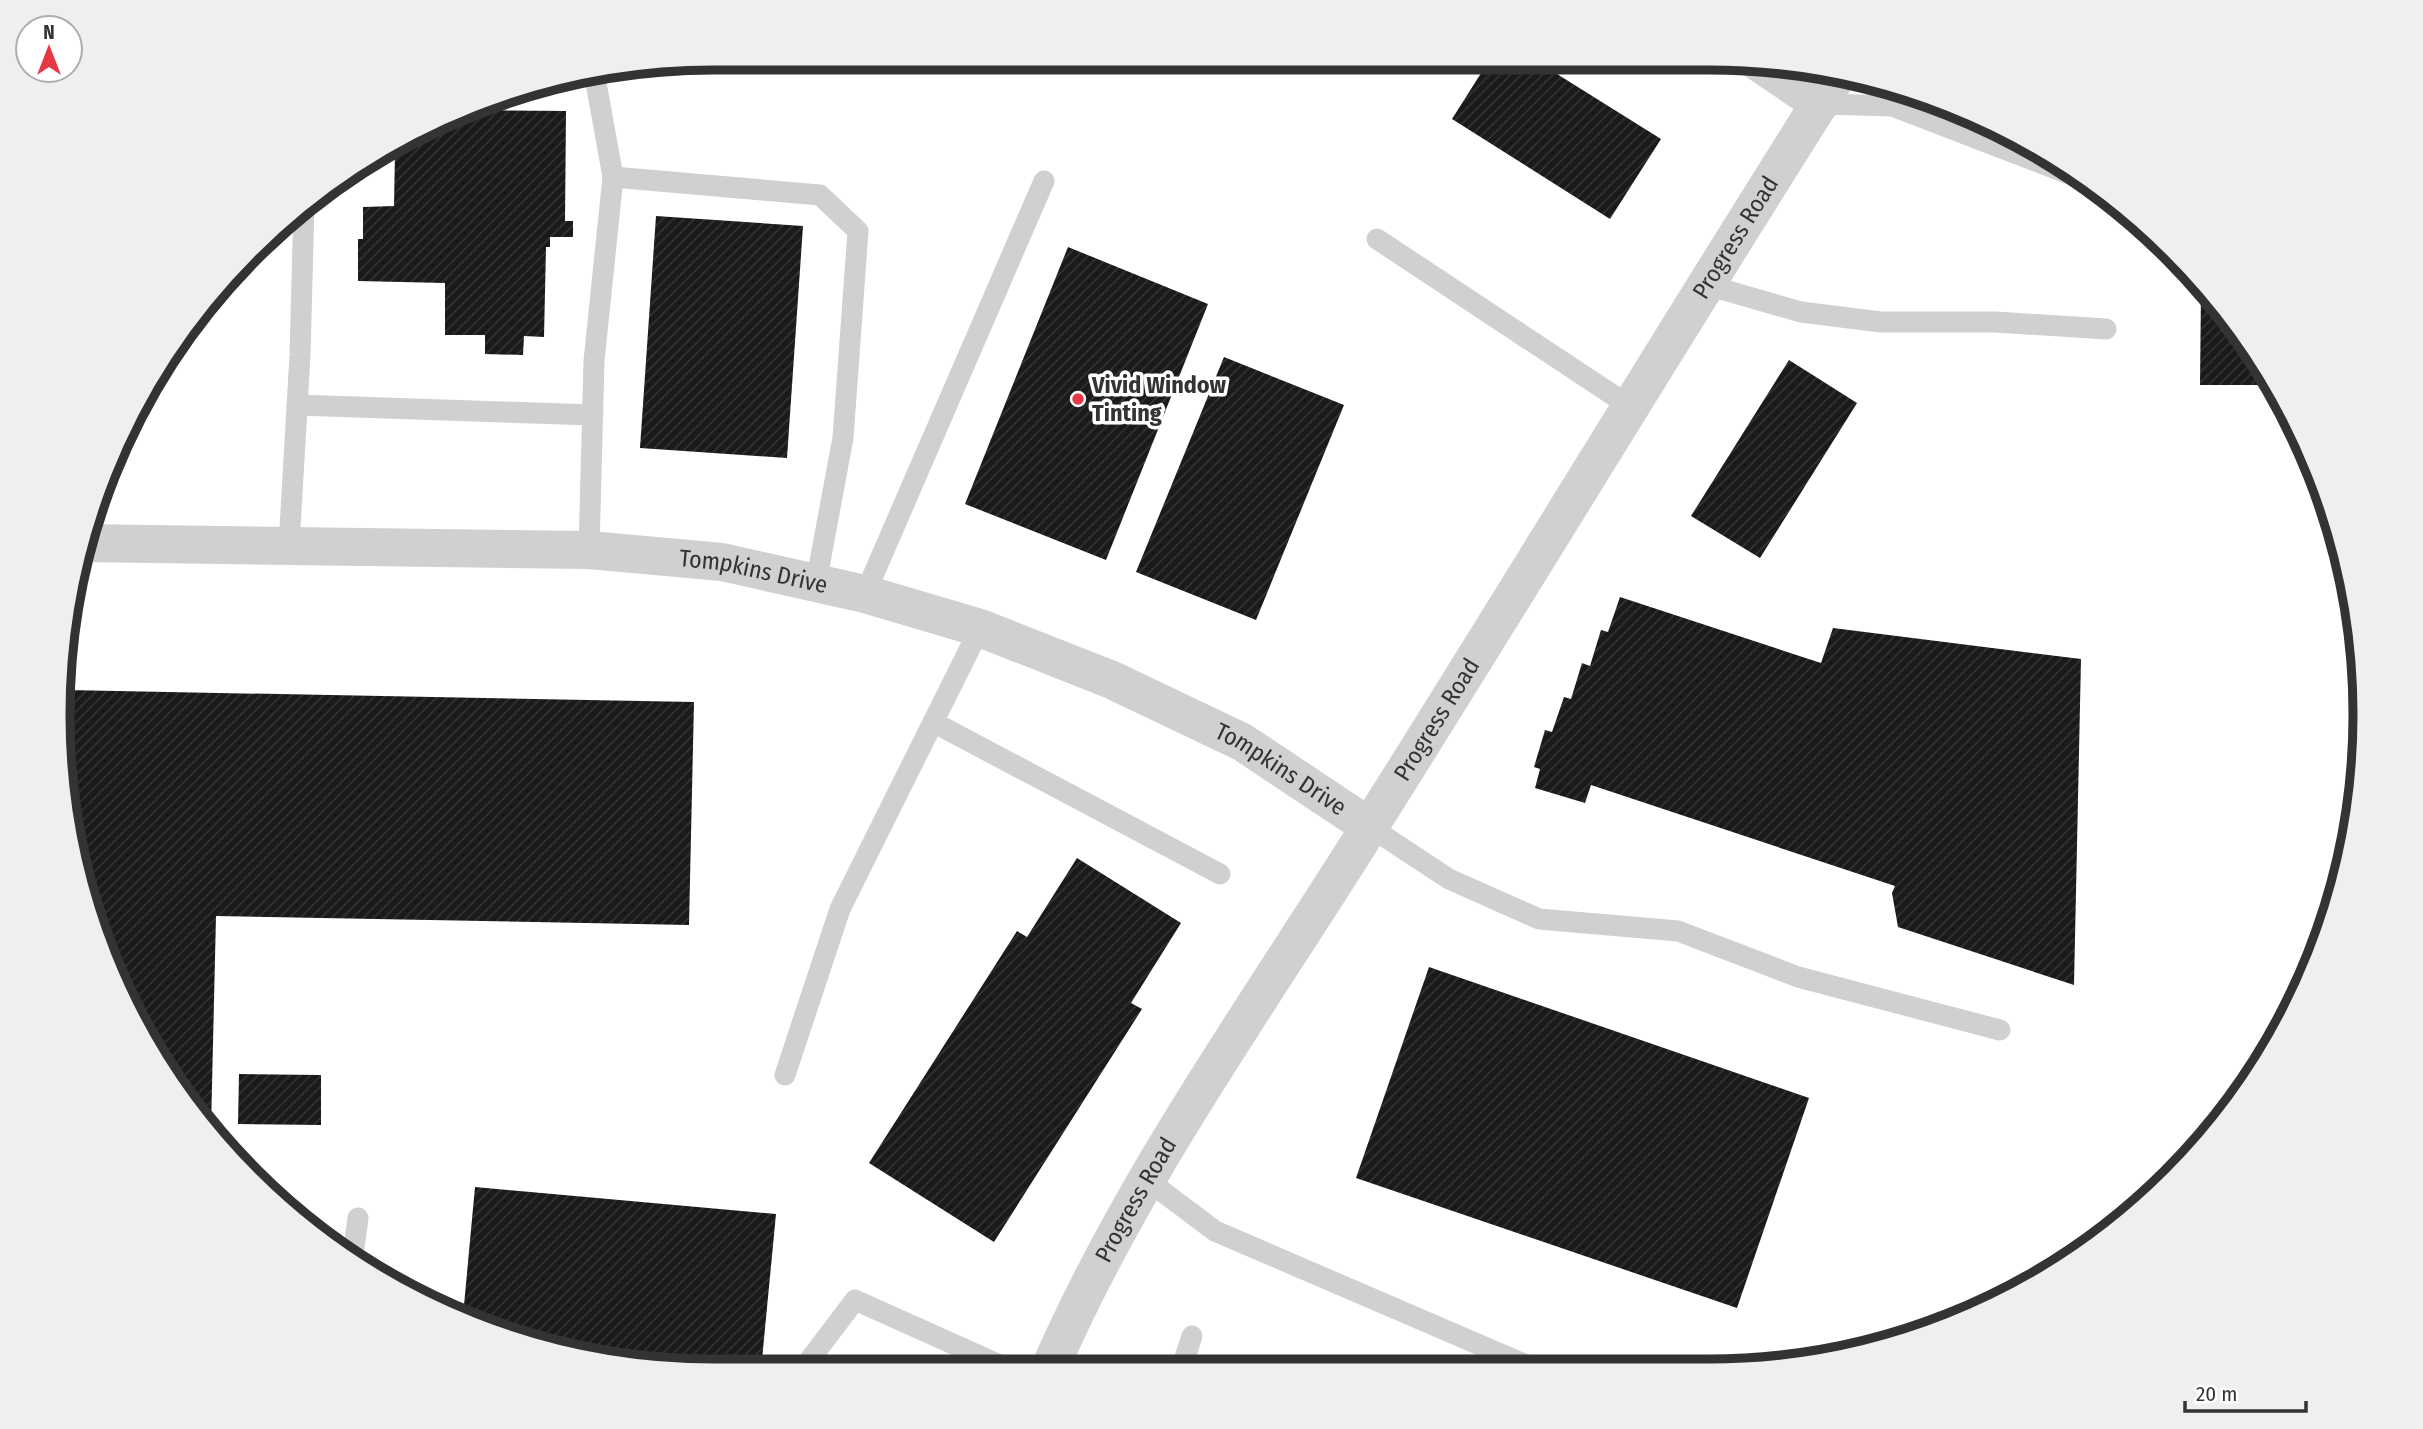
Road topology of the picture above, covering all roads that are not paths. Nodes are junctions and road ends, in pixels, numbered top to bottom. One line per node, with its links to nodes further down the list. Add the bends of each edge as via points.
1 (1794, 76): 3 (street)
2 (596, 81): 5 (lane)
3 (1828, 90): 4 (lane, via 1892,106); 9 (street, Progress Road)
4 (2044, 164)
5 (613, 177): 13 (lane, via 594,361); 17 (lane, via 820,195 858,231 843,439)
6 (1044, 181): 18 (lane)
7 (304, 219): 11 (lane)
8 (1377, 239): 12 (lane)
9 (1707, 285): 10 (lane, via 1801,312 1881,322 1995,322); 12 (street, Progress Road)
10 (2106, 329)
11 (297, 405): 13 (lane); 15 (lane)
12 (1631, 407): 21 (street, Progress Road)
13 (593, 415): 16 (lane)
14 (93, 543): 15 (street, Tompkins Drive)
15 (289, 546): 16 (street, Tompkins Drive)
16 (589, 550): 17 (street, Tompkins Drive, via 722,562)
17 (816, 583): 18 (street, Tompkins Drive)
18 (865, 594): 19 (street, Tompkins Drive)
19 (980, 628): 20 (lane); 21 (street, Tompkins Drive, via 1112,680 1242,742)
20 (933, 722): 22 (lane); 24 (lane, via 840,909)
21 (1370, 827): 23 (lane, via 1449,879 1539,919 1678,931 1798,977); 25 (street, Progress Road)
22 (1220, 874)
23 (2000, 1030)
24 (785, 1075)
25 (1147, 1180): 31 (street, Progress Road, via 1079,1302); 33 (lane, via 1215,1231)
26 (358, 1218): 27 (lane)
27 (354, 1248)
28 (1192, 1336): 32 (lane)
29 (810, 1359): 30 (lane, via 855,1300)
30 (986, 1359)
31 (1054, 1359)
32 (1185, 1359)
33 (1512, 1359)

